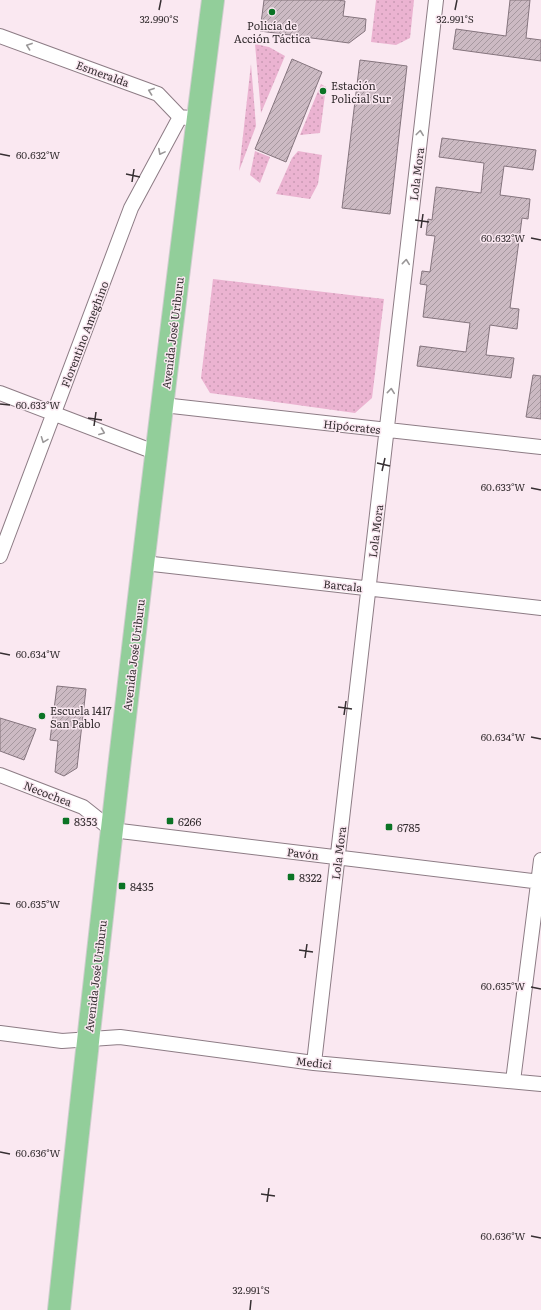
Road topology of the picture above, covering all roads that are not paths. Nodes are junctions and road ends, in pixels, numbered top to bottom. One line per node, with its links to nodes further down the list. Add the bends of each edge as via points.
1 (213, 0): 4 (main road, Avenida José Uriburu)
2 (436, 0): 8 (street, Lola Mora, one-way to 2)
3 (0, 36): 4 (street, Esmeralda, one-way to 3, via 158,94)
4 (189, 118): 6 (main road, Avenida José Uriburu); 7 (street, Florentino Ameghino, one-way to 7, via 131,208)
5 (0, 393): 7 (street)
6 (163, 405): 8 (street, Hipócrates); 10 (main road, Avenida José Uriburu)
7 (54, 414): 10 (street, one-way to 10); 11 (street, Florentino Ameghino, one-way to 11)
8 (387, 430): 9 (street, Hipócrates); 13 (street, Lola Mora)
9 (541, 447)
10 (157, 453): 12 (main road, Avenida José Uriburu)
11 (0, 556)
12 (144, 563): 13 (street, Barcala); 16 (main road, Avenida José Uriburu)
13 (369, 588): 14 (street, Barcala); 17 (street, Lola Mora)
14 (541, 608)
15 (0, 775): 16 (street, Necochea, via 83,807)
16 (112, 830): 17 (street, Pavón); 21 (main road, Avenida José Uriburu)
17 (338, 858): 19 (street, Pavón); 22 (street, Lola Mora)
18 (541, 860): 19 (street)
19 (540, 882): 23 (street)
20 (0, 1032): 21 (street, Medici, via 62,1041)
21 (88, 1039): 22 (street, Medici, via 120,1037); 25 (main road, Avenida José Uriburu)
22 (314, 1063): 23 (street, Medici)
23 (513, 1081): 24 (street, Medici)
24 (541, 1084)
25 (59, 1310)

